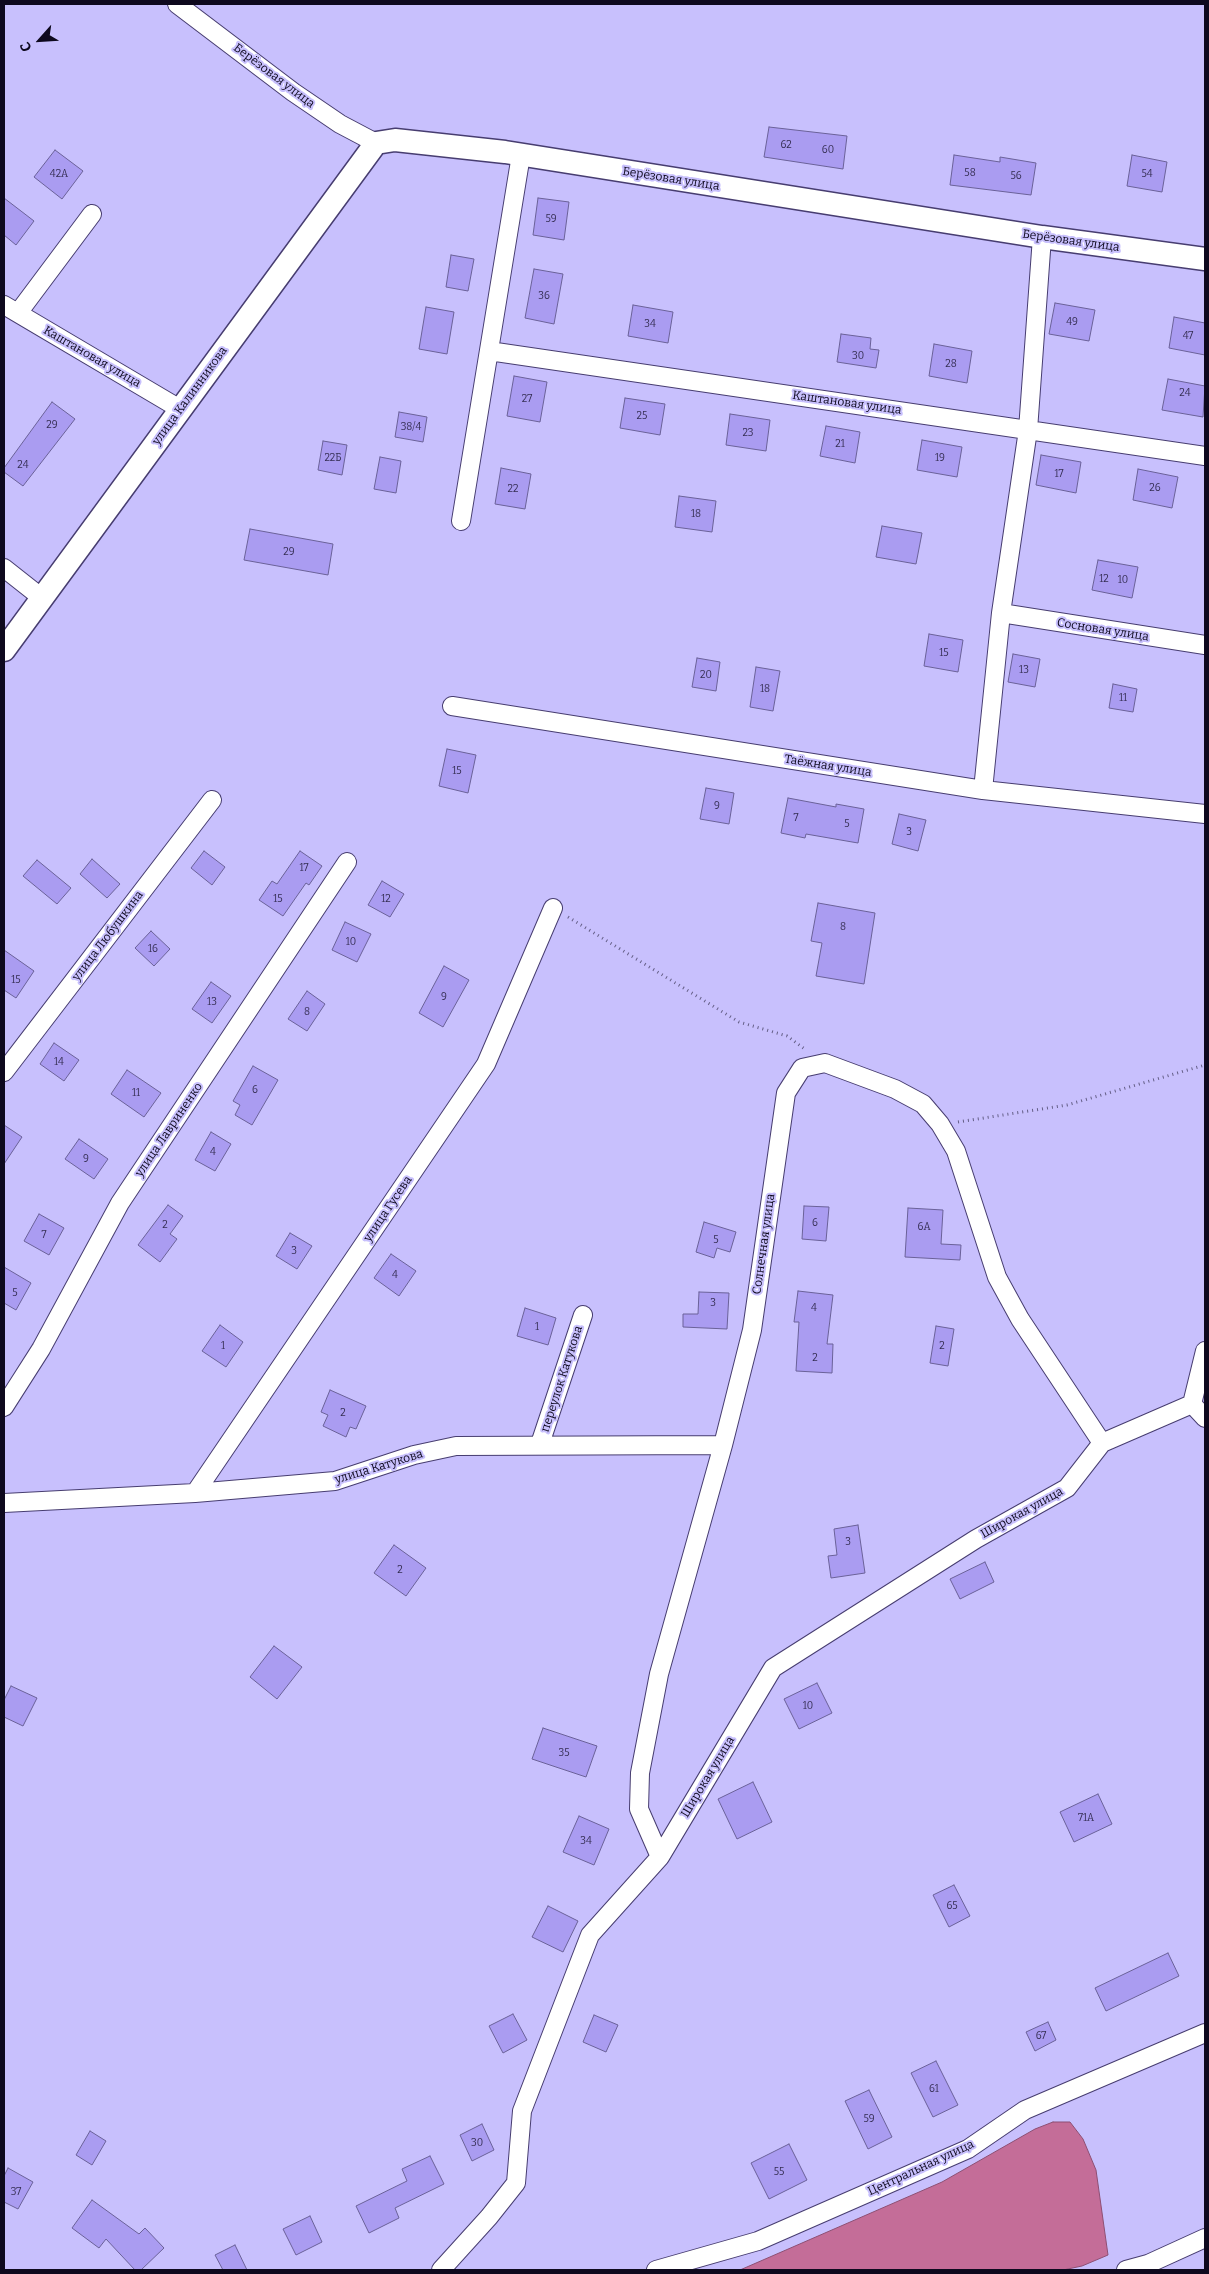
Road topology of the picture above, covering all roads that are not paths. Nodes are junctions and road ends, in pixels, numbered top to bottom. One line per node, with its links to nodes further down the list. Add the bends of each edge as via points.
1 (177, 4): 2 (street, Берёзовая улица, via 293,92 340,124)
2 (376, 143): 3 (main road, Берёзовая улица, via 395,140); 9 (main road, улица Калинникова)
3 (521, 155): 5 (main road, Берёзовая улица); 8 (street)
4 (92, 214): 7 (street)
5 (1042, 237): 6 (main road, Берёзовая улица); 10 (street)
6 (1205, 259)
7 (11, 309): 9 (street, Каштановая улица)
8 (489, 351): 10 (street, Каштановая улица); 12 (street)
9 (180, 409): 14 (main road, улица Калинникова)
10 (1028, 430): 11 (street, Каштановая улица); 15 (street)
11 (1205, 456)
12 (461, 521)
13 (4, 568): 14 (street)
14 (42, 598): 17 (main road, улица Калинникова)
15 (1001, 614): 16 (street, Сосновая улица); 19 (street)
16 (1205, 646)
17 (4, 650)
18 (452, 706): 19 (street, Таёжная улица)
19 (983, 790): 21 (street, Таёжная улица)
20 (212, 800): 24 (street, улица Любушкина)
21 (1205, 814)
22 (347, 862): 28 (street, улица Лавриненко, via 120,1203 41,1349)
23 (553, 908): 33 (street, улица Гусева, via 486,1064)
24 (4, 1072)
25 (583, 1315): 31 (street, переулок Катукова)
26 (1205, 1351): 27 (street)
27 (1192, 1404): 29 (street); 30 (street)
28 (4, 1407)
29 (1205, 1418)
30 (1102, 1443): 32 (street, Солнечная улица, via 1020,1319 998,1276 956,1151 940,1124 923,1104 895,1089 825,1063 802,1068 786,1093 752,1330); 35 (street, Широкая улица, via 1067,1488 976,1539 773,1668)
31 (540, 1444): 32 (street, улица Катукова); 33 (street, улица Катукова, via 456,1446 414,1455 335,1481)
32 (723, 1445): 35 (street, Солнечная улица, via 659,1674 640,1773 639,1809)
33 (195, 1493): 34 (street, улица Катукова)
34 (4, 1503)
35 (660, 1856): 38 (street, Широкая улица, via 590,1935 522,2112 516,2182)
36 (1205, 2034): 39 (street, Центральная улица, via 1025,2110 968,2149 758,2241)
37 (1205, 2238): 40 (street, via 1148,2264)
38 (441, 2270)
39 (656, 2270)
40 (1126, 2270)

